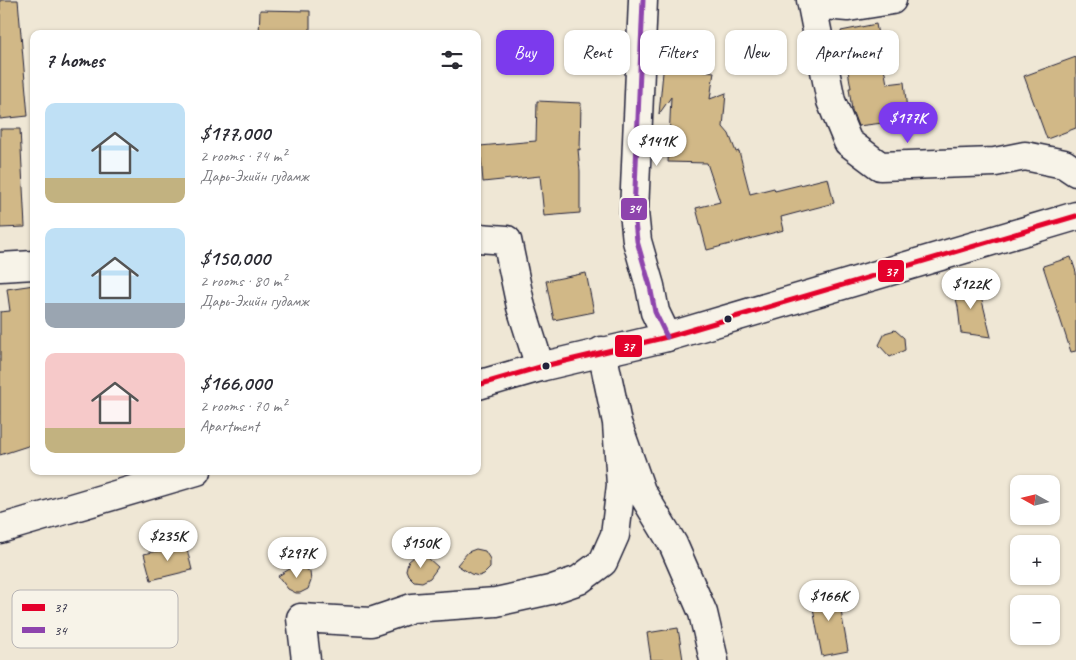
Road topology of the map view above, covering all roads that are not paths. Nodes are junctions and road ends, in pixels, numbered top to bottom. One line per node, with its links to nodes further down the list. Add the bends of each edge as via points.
1 (643, 0): 9 (street, via 634,212 655,312)
2 (892, 0): 3 (street, via 848,7)
3 (812, 2): 4 (street, via 831,101 848,142 880,166 995,162 1025,156 1064,164)
4 (1076, 172)
5 (1076, 216): 9 (street)
6 (481, 238): 11 (street, via 508,240 521,307)
7 (30, 264): 8 (street)
8 (0, 267)
9 (667, 337): 10 (street)
10 (602, 351): 11 (street); 13 (street)
11 (540, 367): 12 (street)
12 (481, 384)
13 (618, 423): 16 (street, via 621,485 615,535 603,562 585,576 550,590 496,602 412,608 371,622 301,618); 17 (street, via 641,491 673,544 704,613)
14 (183, 475): 15 (street)
15 (0, 529)
16 (306, 660)
17 (714, 660)

